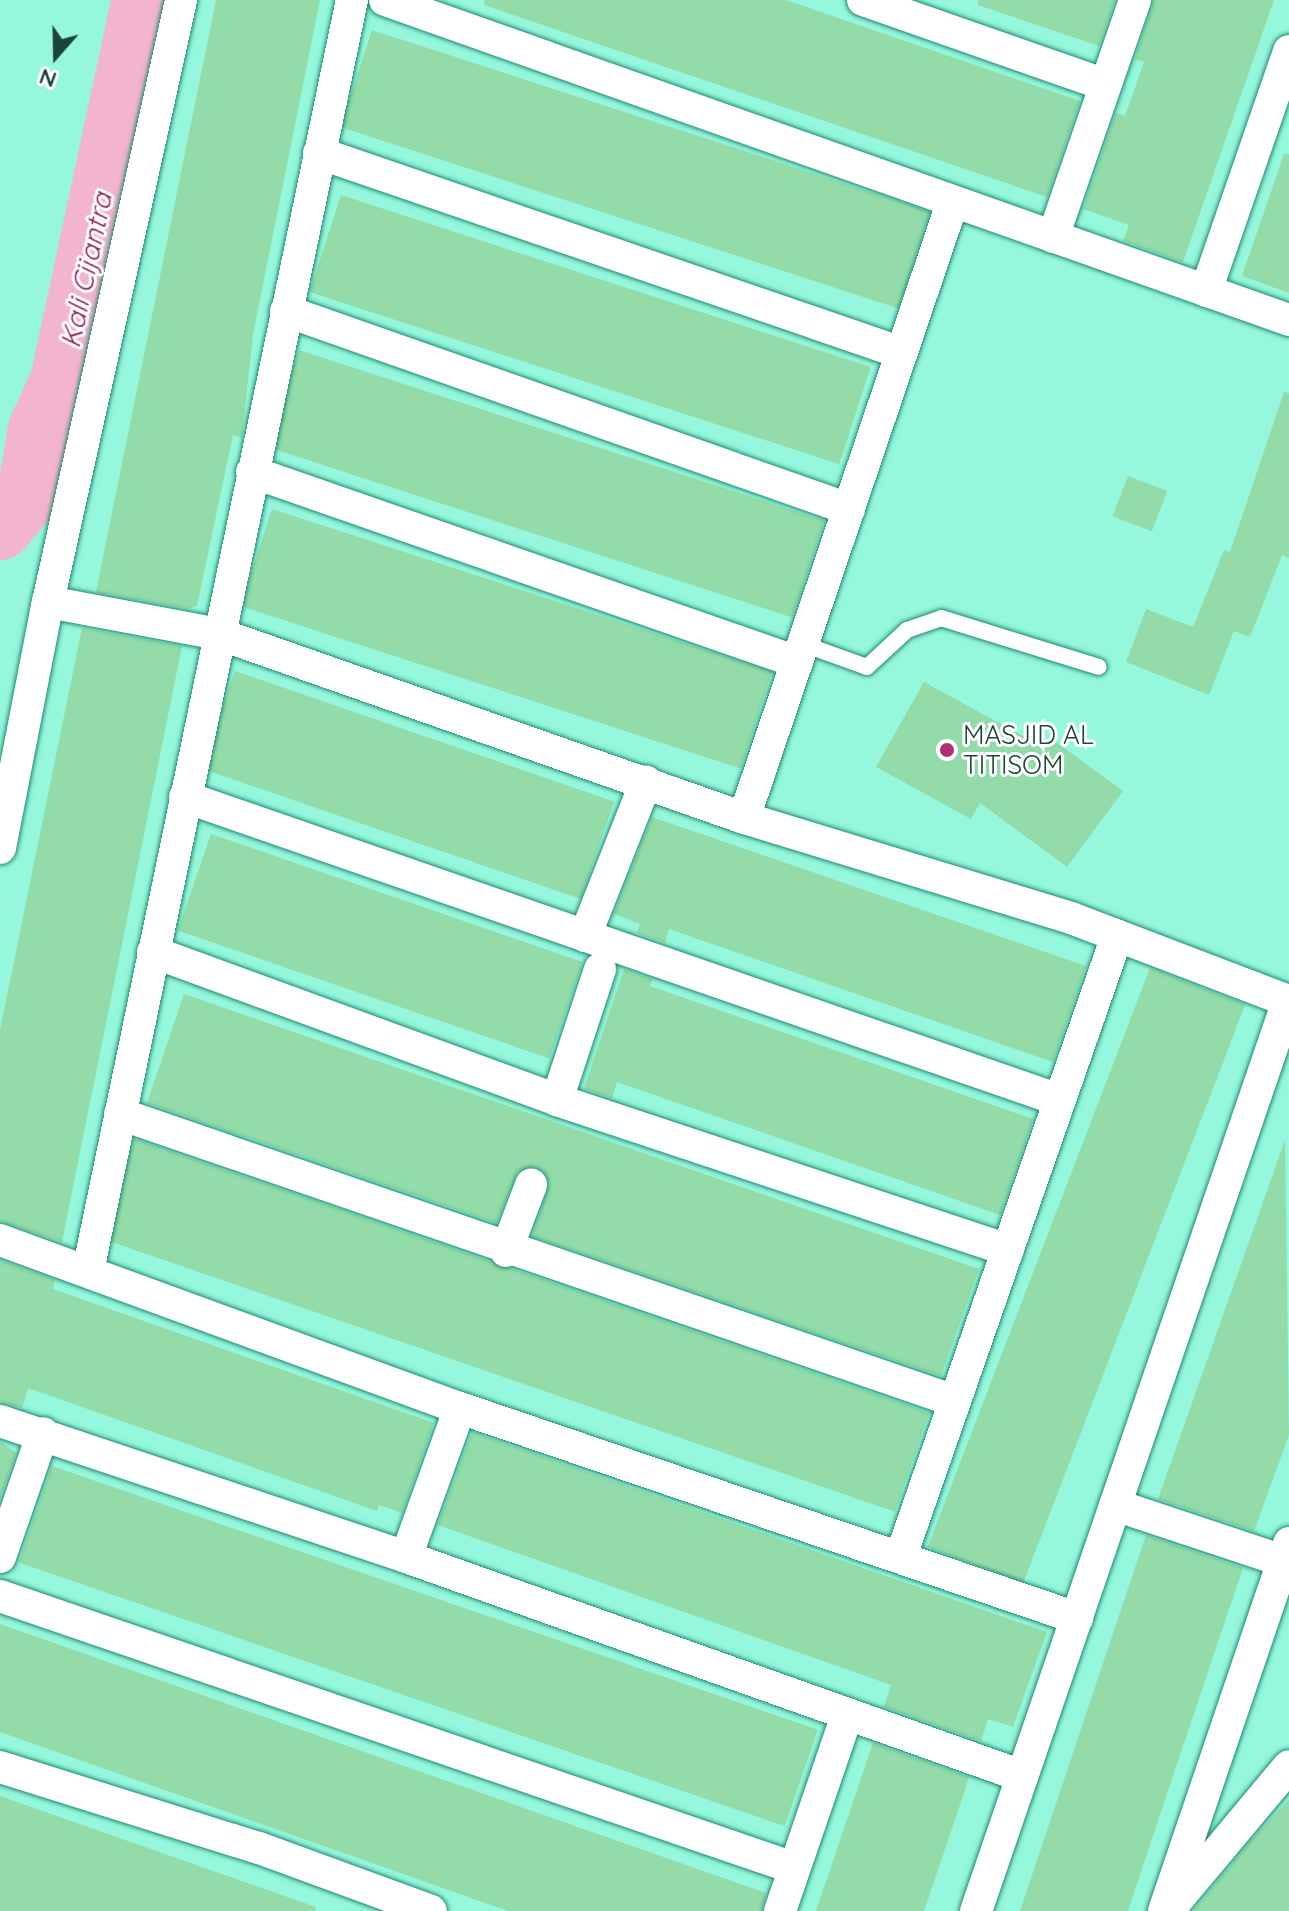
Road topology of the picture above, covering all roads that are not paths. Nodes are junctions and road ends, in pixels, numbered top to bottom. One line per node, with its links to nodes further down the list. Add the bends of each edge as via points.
1 (181, 0): 17 (street)
2 (352, 0): 8 (street)
3 (385, 0): 9 (street)
4 (863, 0): 7 (street)
5 (1135, 0): 7 (street)
6 (1289, 51): 11 (street)
7 (1106, 85): 10 (street)
8 (319, 153): 12 (street); 14 (street)
9 (953, 201): 10 (street); 14 (street)
10 (1053, 237): 11 (street)
11 (1206, 291): 13 (street)
12 (286, 311): 15 (street); 16 (street)
13 (1289, 320)
14 (902, 353): 16 (street)
15 (252, 472): 18 (street); 19 (street)
16 (849, 509): 19 (street)
17 (48, 602): 18 (street); 24 (street)
18 (219, 634): 21 (street); 22 (street)
19 (800, 653): 20 (lane, via 867,667 907,630 941,618); 23 (street)
20 (1099, 667)
21 (646, 782): 23 (street); 25 (street)
22 (185, 797): 25 (street); 27 (street)
23 (744, 818): 26 (street)
24 (0, 848)
25 (585, 936): 31 (street)
26 (1117, 936): 29 (street); 31 (street)
27 (153, 952): 30 (street); 32 (street)
28 (600, 969): 30 (street)
29 (1288, 1001): 42 (street)
30 (557, 1100): 35 (street)
31 (1059, 1100): 35 (street)
32 (120, 1114): 36 (street); 37 (street)
33 (531, 1185): 36 (street)
34 (0, 1240): 37 (street)
35 (1008, 1250): 38 (street)
36 (506, 1251): 38 (street)
37 (88, 1271): 39 (street)
38 (955, 1401): 44 (street)
39 (460, 1408): 44 (street); 46 (street)
40 (0, 1421): 41 (street)
41 (43, 1433): 45 (street); 46 (street)
42 (1115, 1505): 43 (street); 48 (street)
43 (1286, 1552): 54 (street)
44 (901, 1556): 48 (street)
45 (0, 1557)
46 (406, 1557): 49 (street)
47 (0, 1596): 53 (street)
48 (1077, 1618): 52 (street)
49 (847, 1715): 52 (street); 53 (street)
50 (1289, 1766): 54 (street)
51 (0, 1767): 55 (street, via 259,1848)
52 (1022, 1776): 57 (street)
53 (794, 1868): 56 (street)
54 (1168, 1909)
55 (431, 1911)
56 (780, 1911)
57 (976, 1911)

